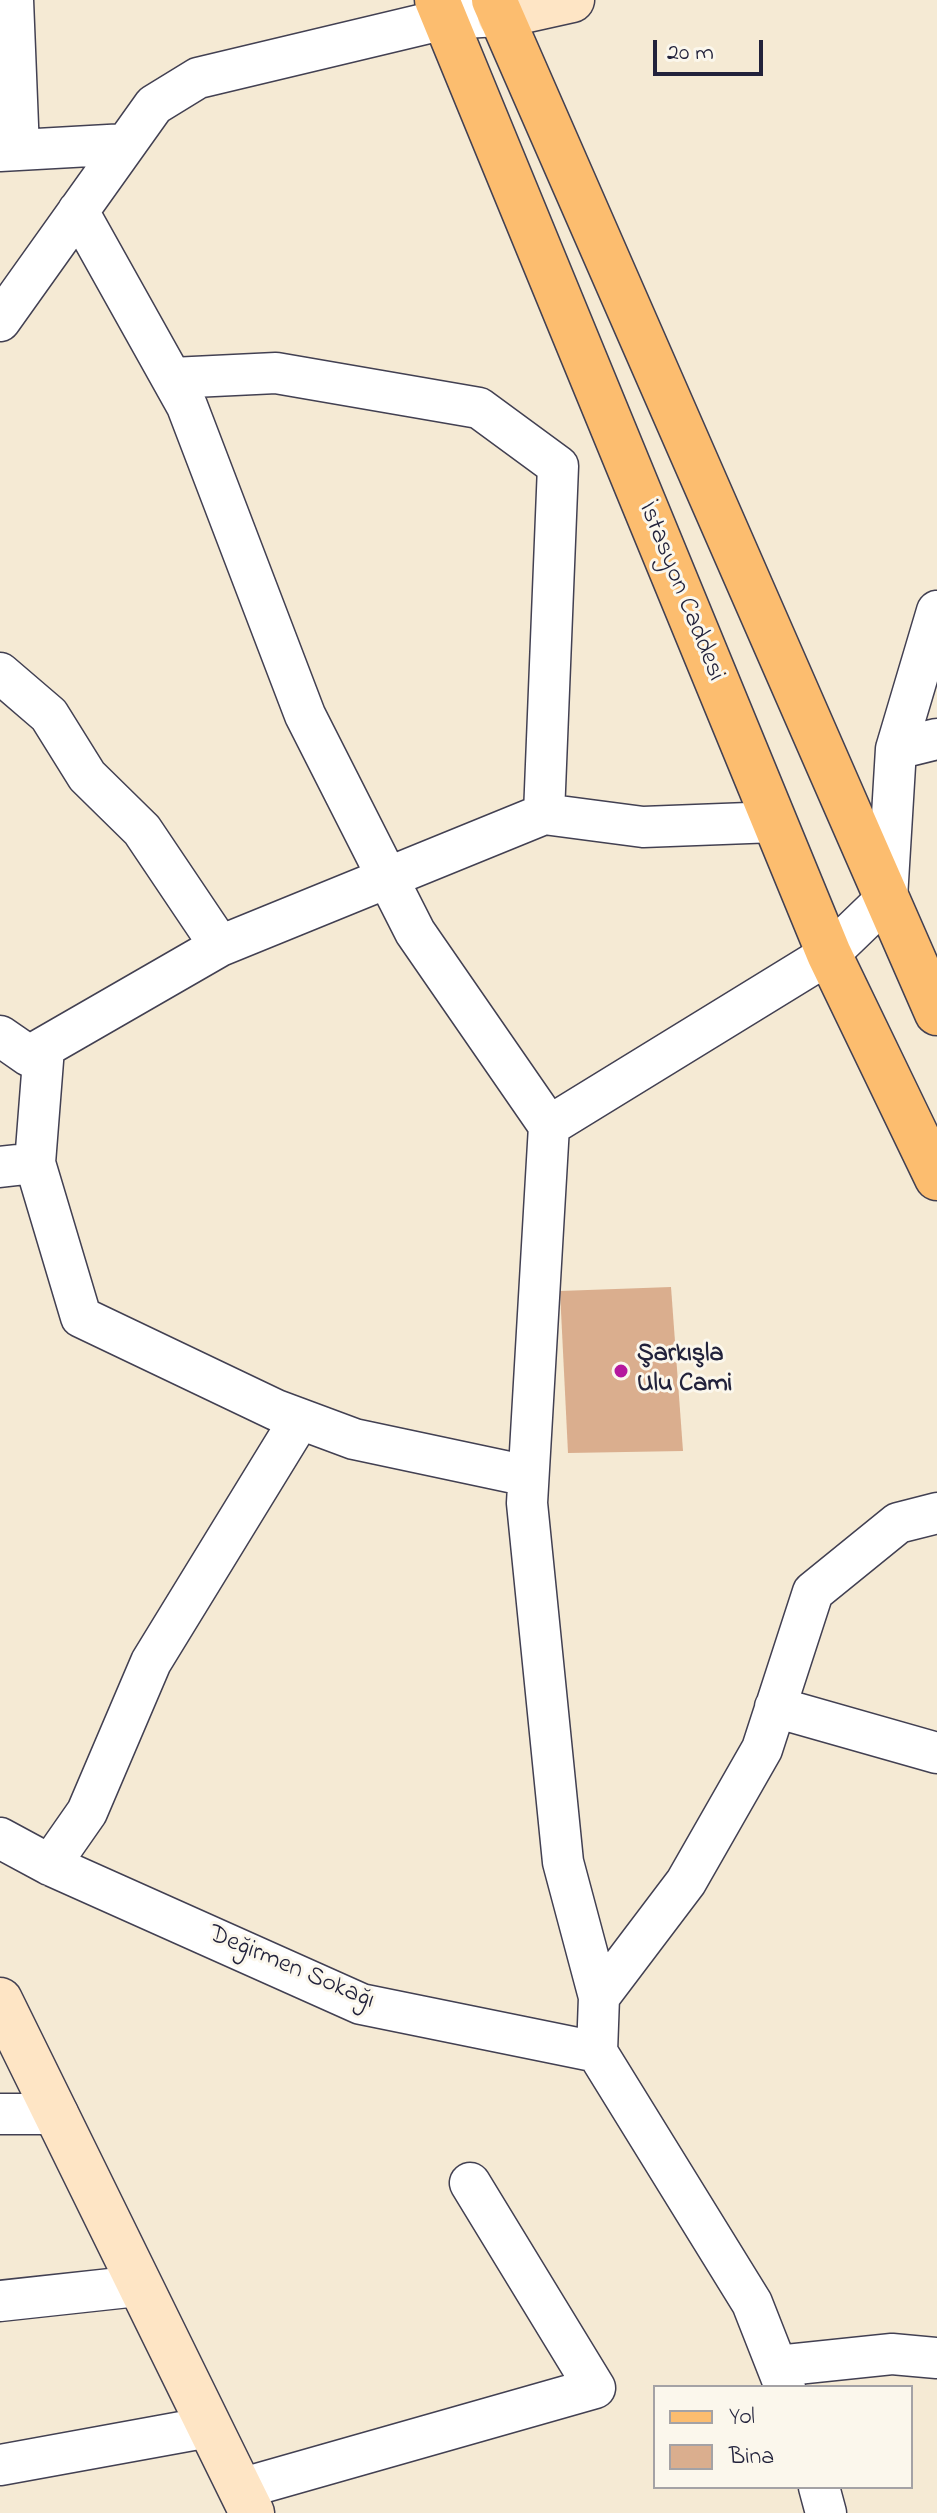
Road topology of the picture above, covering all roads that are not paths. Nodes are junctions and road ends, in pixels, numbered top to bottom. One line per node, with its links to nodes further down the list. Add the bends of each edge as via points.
1 (13, 0): 6 (street)
2 (572, 0): 3 (street)
3 (497, 8): 4 (street); 17 (main road)
4 (441, 9): 5 (street, via 198,78 154,105); 15 (main road, İstasyon Caddesi)
5 (126, 144): 6 (street); 7 (street)
6 (10, 151)
7 (78, 211): 8 (street); 9 (street)
8 (0, 321)
9 (172, 378): 14 (street, via 276,373 479,408 558,466); 16 (street, via 305,715)
10 (937, 611): 13 (street)
11 (0, 673): 18 (street, via 49,715 87,776 142,830)
12 (937, 739): 13 (street)
13 (896, 749): 17 (street)
14 (544, 814): 15 (street, via 643,827); 16 (street)
15 (775, 822): 19 (main road, İstasyon Caddesi)
16 (388, 880): 18 (street); 23 (street, via 415,932)
17 (887, 898): 19 (street); 20 (main road)
18 (220, 946): 22 (street)
19 (829, 954): 23 (street); 25 (main road, İstasyon Caddesi)
20 (937, 1013)
21 (0, 1036): 22 (street, via 29,1056)
22 (44, 1048): 24 (street)
23 (549, 1126): 27 (street)
24 (17, 1165): 26 (street, via 81,1317)
25 (937, 1178)
26 (300, 1419): 27 (street, via 354,1439); 32 (street, via 151,1662 87,1812)
27 (528, 1476): 33 (street, via 563,1862)
28 (937, 1513): 29 (street, via 898,1523 813,1592)
29 (775, 1707): 30 (street); 33 (street, via 762,1749 686,1882)
30 (937, 1753)
31 (0, 1838): 32 (street, Değirmen Sokağı)
32 (50, 1865): 35 (street, Değirmen Sokağı, via 361,2004)
33 (599, 1997): 35 (street)
34 (0, 2000): 37 (street)
35 (597, 2052): 42 (street, via 752,2303)
36 (0, 2114): 37 (street)
37 (58, 2114): 39 (street)
38 (470, 2183): 46 (street, via 595,2388)
39 (138, 2286): 40 (street); 43 (street)
40 (0, 2301)
41 (937, 2358): 42 (street, via 892,2354)
42 (781, 2376)
43 (209, 2427): 44 (street); 46 (street)
44 (0, 2465)
45 (820, 2489): 47 (street)
46 (246, 2501)
47 (826, 2513)

